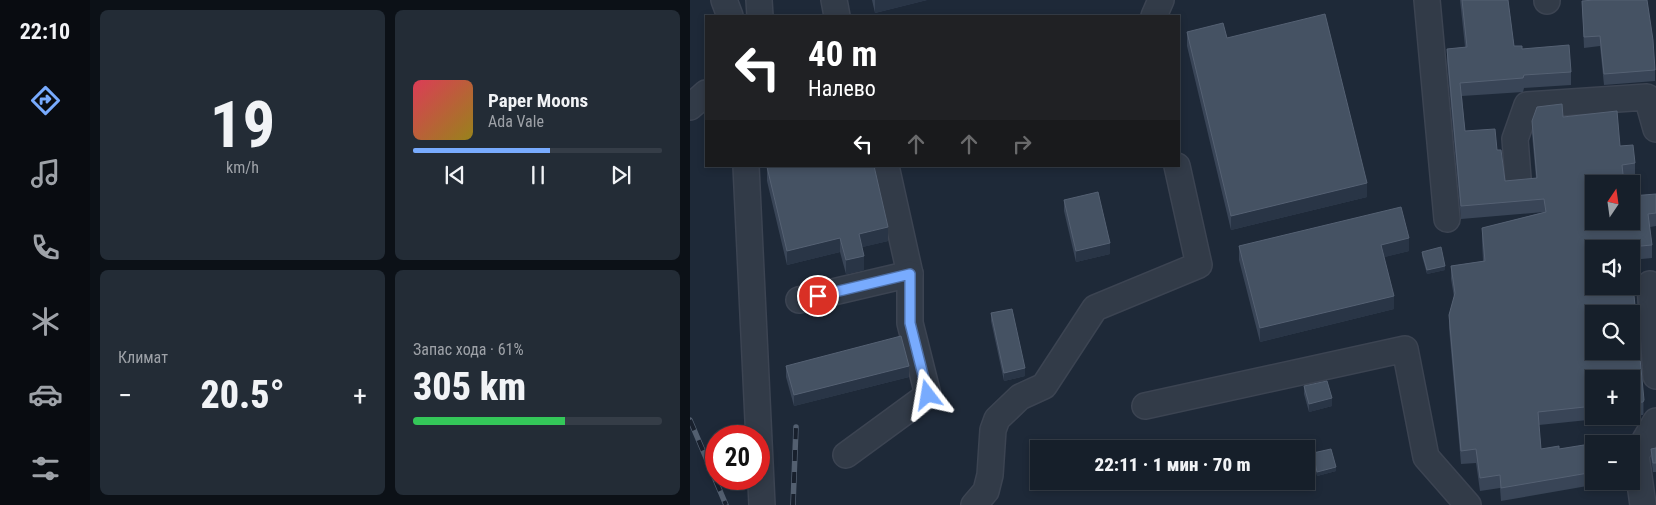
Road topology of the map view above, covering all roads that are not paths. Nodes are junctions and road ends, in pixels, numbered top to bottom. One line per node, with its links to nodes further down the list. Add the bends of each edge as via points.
1 (759, 0): 5 (lane)
2 (834, 0): 6 (lane)
3 (1162, 0): 7 (lane)
4 (1427, 0): 15 (lane)
5 (760, 15)
6 (837, 15)
7 (1154, 15)
8 (705, 94): 9 (lane)
9 (690, 107)
10 (1656, 129): 14 (lane, via 1647,96 1527,105 1515,139)
11 (746, 167): 23 (lane)
12 (886, 167): 16 (lane)
13 (1177, 167): 24 (lane, via 1199,265 1095,308 1044,386 1020,397 997,419 986,491)
14 (1518, 178)
15 (1447, 220)
16 (910, 274): 18 (lane); 22 (lane, via 910,323 928,395)
17 (1650, 284): 19 (lane)
18 (799, 300)
19 (1656, 376)
20 (1145, 406): 25 (lane, via 1405,349 1426,457)
21 (1656, 422): 26 (lane, via 1636,455)
22 (846, 455)
23 (762, 505)
24 (974, 505)
25 (1468, 505)
26 (1642, 505)

